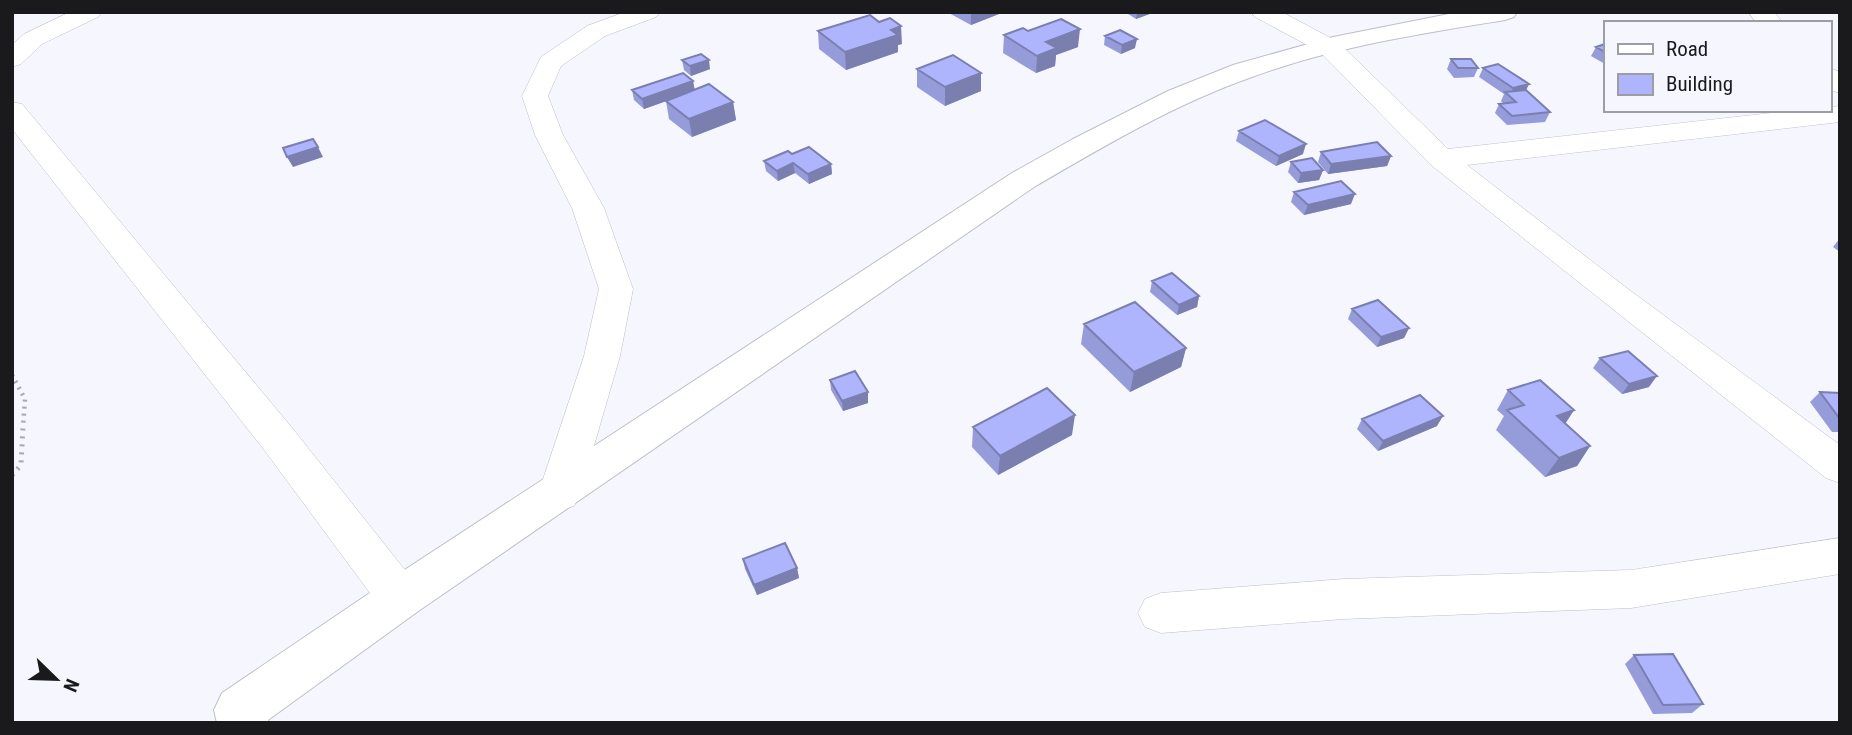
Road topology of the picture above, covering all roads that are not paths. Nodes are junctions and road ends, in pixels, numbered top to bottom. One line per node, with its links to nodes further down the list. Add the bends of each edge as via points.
1 (90, 12): 6 (street, via 33,39)
2 (648, 12): 11 (street, via 596,31 550,62 535,96 549,135 588,208 615,289 602,356)
3 (1264, 12): 5 (street)
4 (1505, 12): 5 (street)
5 (1329, 47): 9 (street); 11 (street, via 1276,60 1189,92 1045,167)
6 (12, 59)
7 (12, 110): 13 (street, via 279,440)
8 (1840, 114): 9 (street)
9 (1441, 159): 10 (street)
10 (1840, 467)
11 (559, 494): 13 (street)
12 (1840, 556): 14 (street, via 1631,589 1344,599)
13 (400, 598): 15 (street)
14 (1161, 613)
15 (233, 718)

